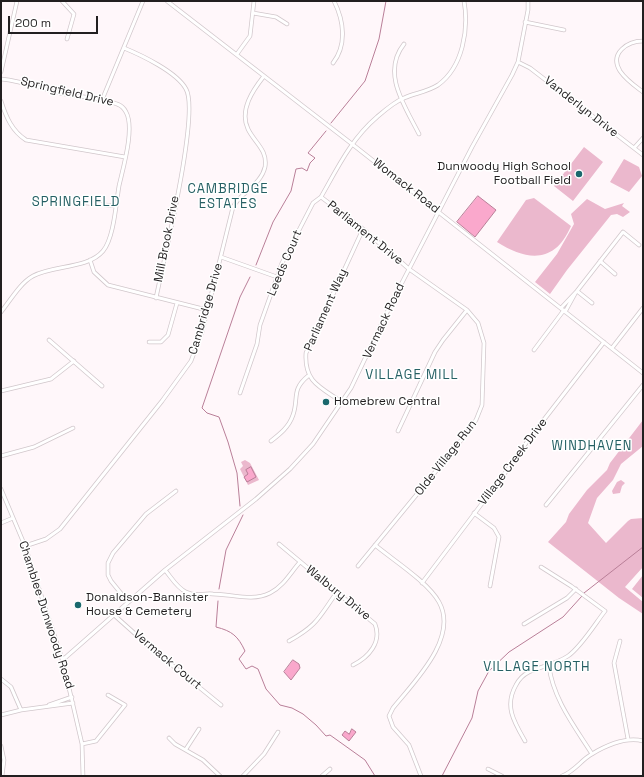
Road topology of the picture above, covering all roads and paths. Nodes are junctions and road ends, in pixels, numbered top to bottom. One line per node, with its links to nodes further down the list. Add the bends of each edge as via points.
1 (17, 1): 20 (street)
2 (62, 1): 13 (street, via 74,14)
3 (143, 1): 16 (street)
4 (167, 1): 17 (street, Womack Road)
5 (254, 1): 9 (street)
6 (334, 1): 19 (street, via 340,17 343,38 340,54)
7 (464, 1): 24 (street, Leeds Court, via 465,31 454,67 438,84)
8 (528, 1): 10 (street, Vermack Road)
9 (253, 13): 11 (street, via 276,17); 17 (street, via 250,36)
10 (525, 22): 12 (street); 18 (street, Vermack Road)
11 (287, 24)
12 (564, 30)
13 (67, 39)
14 (643, 41): 23 (street, via 635,41 622,47 617,58 619,70)
15 (404, 44): 24 (street, via 396,56 393,75)
16 (124, 48): 25 (street); 46 (street, Mill Brook Drive, via 164,69 186,88 190,97 186,147)
17 (237, 54): 21 (street, Womack Road)
18 (518, 62): 30 (street, Vanderlyn Drive, via 541,76); 36 (street, Vermack Road)
19 (333, 63)
20 (1, 72)
21 (264, 76): 29 (street, Womack Road); 39 (street, Cambridge Drive, via 249,100 246,114 248,129 260,145 264,156 264,168 260,179 240,196 232,207)
22 (1, 79): 25 (street, Springfield Drive, via 17,80 58,92)
23 (643, 92)
24 (402, 98): 27 (street); 29 (street, Leeds Court, via 377,117)
25 (102, 100): 32 (street, Springfield Drive, via 117,104 126,112 128,128)
26 (1, 101): 32 (street, via 11,125 18,135 26,140)
27 (419, 134)
28 (643, 138): 30 (street)
29 (352, 144): 33 (street, Leeds Court); 36 (street, Womack Road)
30 (634, 148): 31 (street, Vanderlyn Drive)
31 (643, 155)
32 (125, 157): 35 (street, Springfield Drive)
33 (321, 197): 37 (street, Parliament Drive); 44 (street, Leeds Court, via 313,202 300,225)
34 (48, 199): 35 (street)
35 (115, 206): 40 (street, Springfield Drive, via 108,244 98,256)
36 (439, 212): 42 (street, Vermack Road); 53 (street, Womack Road)
37 (363, 229): 42 (street, Parliament Drive); 62 (street, Parliament Way, via 307,349 305,361)
38 (639, 245): 41 (street, via 623,232)
39 (221, 257): 44 (street); 51 (street, Cambridge Drive)
40 (90, 260): 46 (street, via 94,272 108,285); 54 (street, Springfield Drive, via 65,268 43,271 31,277)
41 (600, 261): 43 (street); 45 (street)
42 (409, 269): 52 (street, Olde Village Run); 67 (street, Vermack Road, via 355,382)
43 (615, 274)
44 (277, 277): 66 (street, Leeds Court)
45 (577, 291): 48 (street); 49 (street)
46 (156, 298): 47 (street)
47 (177, 303): 51 (street); 56 (street, via 168,336 161,342)
48 (592, 303)
49 (567, 305): 53 (street); 53 (street)
50 (643, 308): 58 (street)
51 (207, 310): 80 (street, Cambridge Drive, via 192,361 162,401 60,530 46,539)
52 (467, 310): 69 (street, via 435,352); 79 (street, Olde Village Run, via 478,324 484,343 483,396 480,413 459,443)
53 (563, 310): 57 (street, Womack Road); 59 (street)
54 (1, 312)
55 (49, 340): 60 (street)
56 (149, 342)
57 (604, 342): 58 (street, Womack Road); 75 (street, Village Creek Drive)
58 (612, 348): 61 (street, Womack Road)
59 (534, 350)
60 (74, 361): 64 (street); 65 (street, via 51,379)
61 (643, 373)
62 (308, 376): 67 (street); 70 (street, via 298,387 292,419 284,431)
63 (643, 385): 74 (street)
64 (102, 386)
65 (1, 391)
66 (240, 393)
67 (342, 402): 84 (street, Vermack Road, via 312,445 292,467)
68 (73, 428): 71 (street, via 34,447)
69 (398, 431)
70 (271, 441)
71 (1, 456)
72 (1, 489): 76 (street, Chamblee Dunwoody Road)
73 (176, 491): 89 (street, via 146,514 113,553 108,563 108,575)
74 (546, 505)
75 (474, 513): 85 (street, Village Creek Drive); 86 (street, via 494,528 499,537)
76 (13, 518): 77 (street); 80 (street, Chamblee Dunwoody Road)
77 (1, 523)
78 (279, 544): 81 (street, Walbury Drive)
79 (375, 544): 82 (street, Olde Village Run); 85 (street)
80 (25, 546): 94 (street, Chamblee Dunwoody Road)
81 (300, 562): 84 (street, via 281,585 271,592 258,597 243,598 210,593 192,594 179,587); 88 (street, Walbury Drive)
82 (358, 566)
83 (541, 567): 87 (street)
84 (165, 570): 89 (street, Vermack Road)
85 (422, 583): 122 (street, via 439,602 443,618 442,638 431,658 389,716 393,727 409,745)
86 (490, 586)
87 (576, 589): 91 (street, via 567,598); 96 (street, via 605,611 570,655)
88 (337, 592): 93 (street, via 318,620); 95 (street, Walbury Drive, via 371,619 378,632 372,649 362,661)
89 (128, 602): 90 (street, Vermack Road)
90 (114, 615): 94 (street, Vermack Road); 102 (street, Vermack Court)
91 (524, 624)
92 (620, 640): 108 (street, via 614,663)
93 (289, 641)
94 (62, 659): 99 (street, Chamblee Dunwoody Road)
95 (353, 665)
96 (549, 666): 109 (street, via 522,676 511,696 511,714); 114 (street, via 553,685 564,710)
97 (1, 679): 103 (street, via 11,688)
98 (108, 695): 111 (street, via 125,705 96,741)
99 (72, 697): 100 (street, Chamblee Dunwoody Road); 101 (street)
100 (73, 703): 101 (street); 111 (street, Chamblee Dunwoody Road)
101 (49, 705): 103 (street)
102 (220, 705)
103 (21, 710): 104 (street)
104 (1, 715)
105 (199, 729): 113 (street)
106 (278, 732): 120 (street, via 264,754)
107 (169, 738): 113 (street)
108 (628, 739): 110 (street); 114 (street)
109 (525, 741)
110 (643, 741)
111 (82, 744): 118 (street, Chamblee Dunwoody Road)
112 (1, 746): 117 (street, via 4,760)
113 (186, 749): 119 (street)
114 (592, 754): 124 (street)
115 (488, 769): 123 (street)
116 (330, 770): 121 (street)
117 (2, 776)
118 (83, 776)
119 (220, 776)
120 (243, 776)
121 (322, 776)
122 (421, 776)
123 (502, 776)
124 (562, 776)

